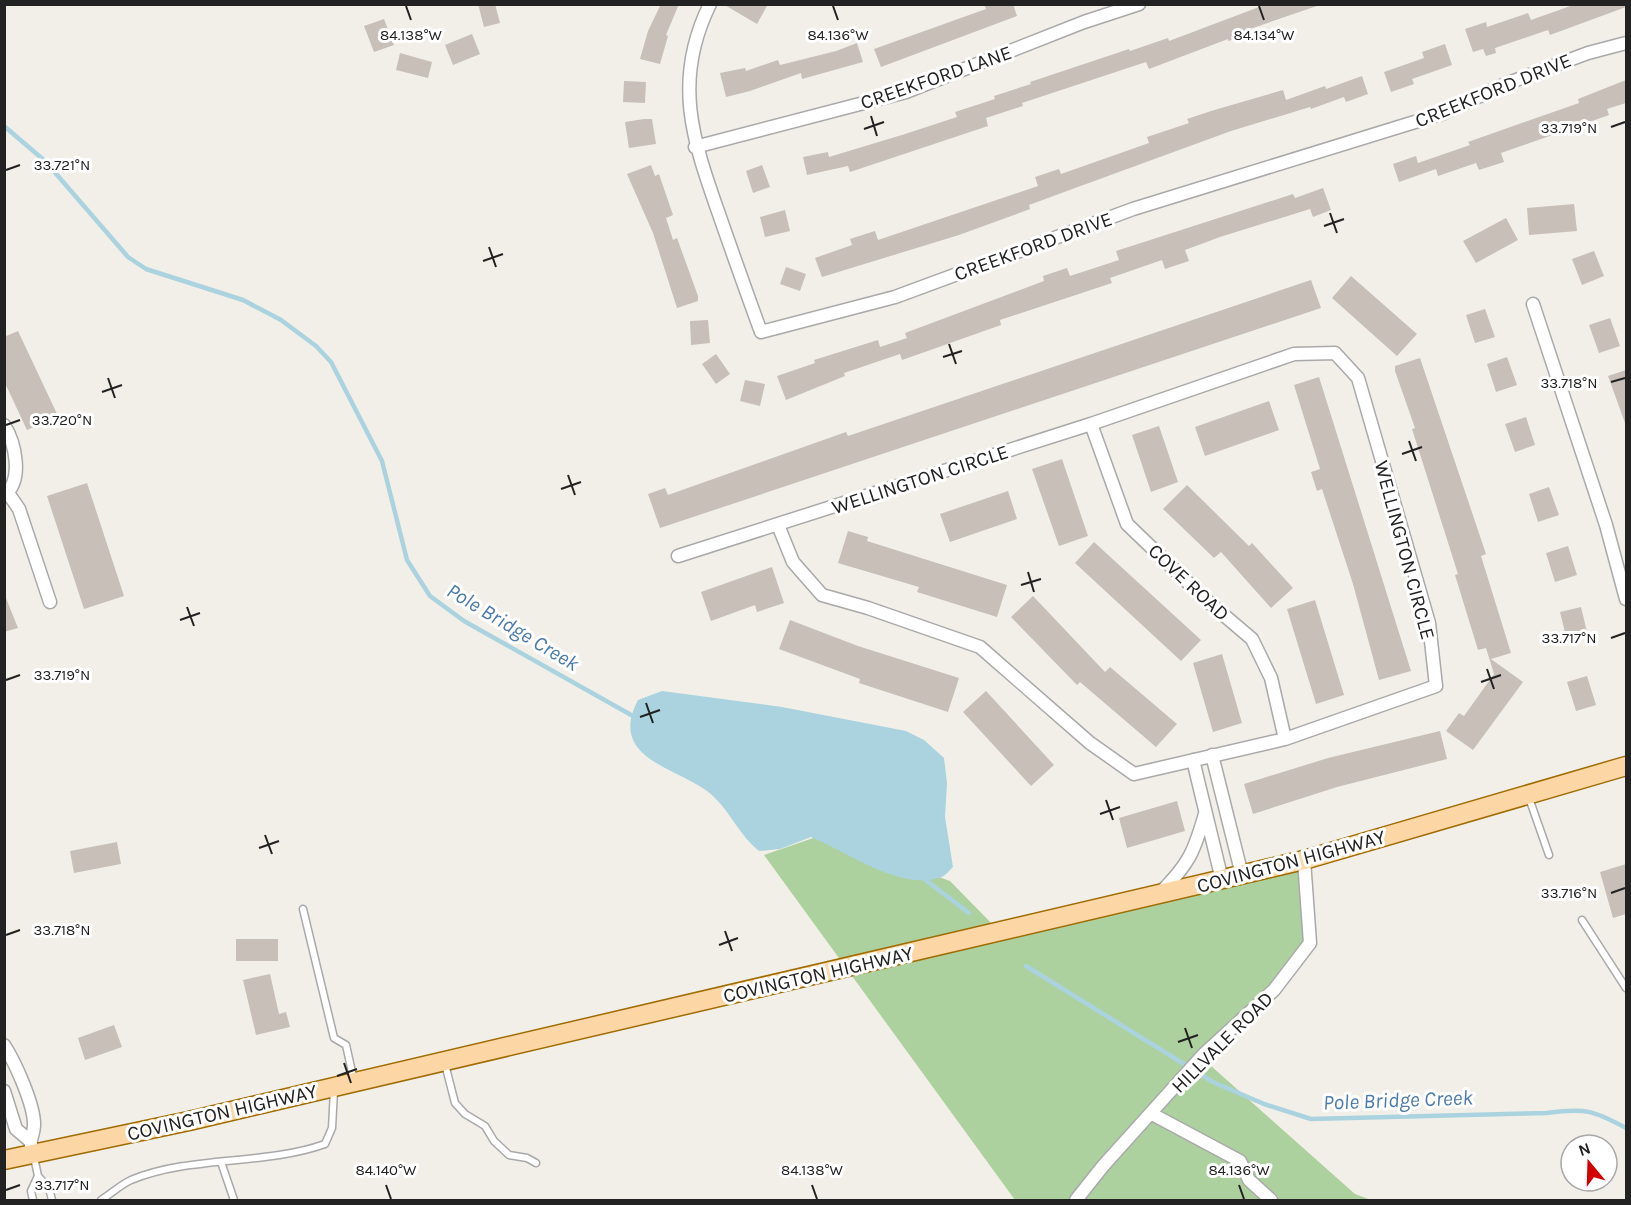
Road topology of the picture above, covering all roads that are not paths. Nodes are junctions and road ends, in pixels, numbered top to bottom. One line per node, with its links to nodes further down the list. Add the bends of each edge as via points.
1 (710, 4): 4 (street, CREEKFORD DRIVE, via 699,26 691,69 688,98)
2 (1139, 4): 4 (street, CREEKFORD LANE, via 906,92)
3 (1626, 42): 4 (street, CREEKFORD DRIVE, via 1503,85 1444,113 1133,209 895,297 761,332)
4 (695, 147)
5 (1533, 304): 11 (street, via 1606,525)
6 (1091, 424): 9 (street, WELLINGTON CIRCLE); 13 (street, COVE ROAD, via 1127,524 1252,639 1271,678); 13 (street, WELLINGTON CIRCLE, via 1294,354 1335,353 1358,378 1430,623 1436,686)
7 (4, 425): 8 (street, via 11,436 17,466)
8 (7, 494): 12 (street, via 19,509)
9 (778, 525): 10 (street, WELLINGTON CIRCLE); 15 (street, WELLINGTON CIRCLE, via 793,562 822,595 980,647 1090,743 1134,774)
10 (678, 556)
11 (1626, 599)
12 (50, 602)
13 (1285, 739): 14 (street, WELLINGTON CIRCLE)
14 (1212, 755): 15 (street, WELLINGTON CIRCLE); 21 (street)
15 (1193, 760): 18 (street)
16 (1626, 766): 17 (main road, COVINGTON HIGHWAY)
17 (1528, 794): 19 (lane); 20 (main road, COVINGTON HIGHWAY)
18 (1206, 813): 22 (street); 23 (street, via 1194,853)
19 (1549, 855)
20 (1304, 860): 21 (main road, COVINGTON HIGHWAY); 32 (street, HILLVALE ROAD, via 1310,943 1274,990 1203,1055)
21 (1242, 875): 22 (main road, COVINGTON HIGHWAY)
22 (1222, 880): 23 (main road, COVINGTON HIGHWAY)
23 (1156, 896): 28 (main road, COVINGTON HIGHWAY)
24 (303, 909): 29 (lane, via 334,1038 346,1045)
25 (1582, 920): 26 (lane)
26 (1626, 988)
27 (4, 1045): 33 (street, via 23,1082 34,1126)
28 (444, 1060): 29 (main road, COVINGTON HIGHWAY); 36 (lane, via 455,1103 485,1126 509,1155)
29 (354, 1081): 30 (main road, COVINGTON HIGHWAY)
30 (334, 1086): 33 (main road, COVINGTON HIGHWAY); 35 (lane, via 332,1128 325,1144 300,1153)
31 (4, 1091): 33 (street, via 16,1129)
32 (1152, 1114): 42 (street, HILLVALE ROAD); 43 (street, via 1240,1161 1249,1180)
33 (31, 1147): 34 (main road, COVINGTON HIGHWAY); 37 (lane)
34 (4, 1160)
35 (221, 1162): 40 (lane, via 157,1171 128,1181); 41 (lane)
36 (536, 1163)
37 (38, 1176): 38 (lane, via 31,1191); 39 (lane, via 49,1188)
38 (33, 1200)
39 (52, 1200)
40 (101, 1200)
41 (234, 1200)
42 (1076, 1200)
43 (1271, 1200)

